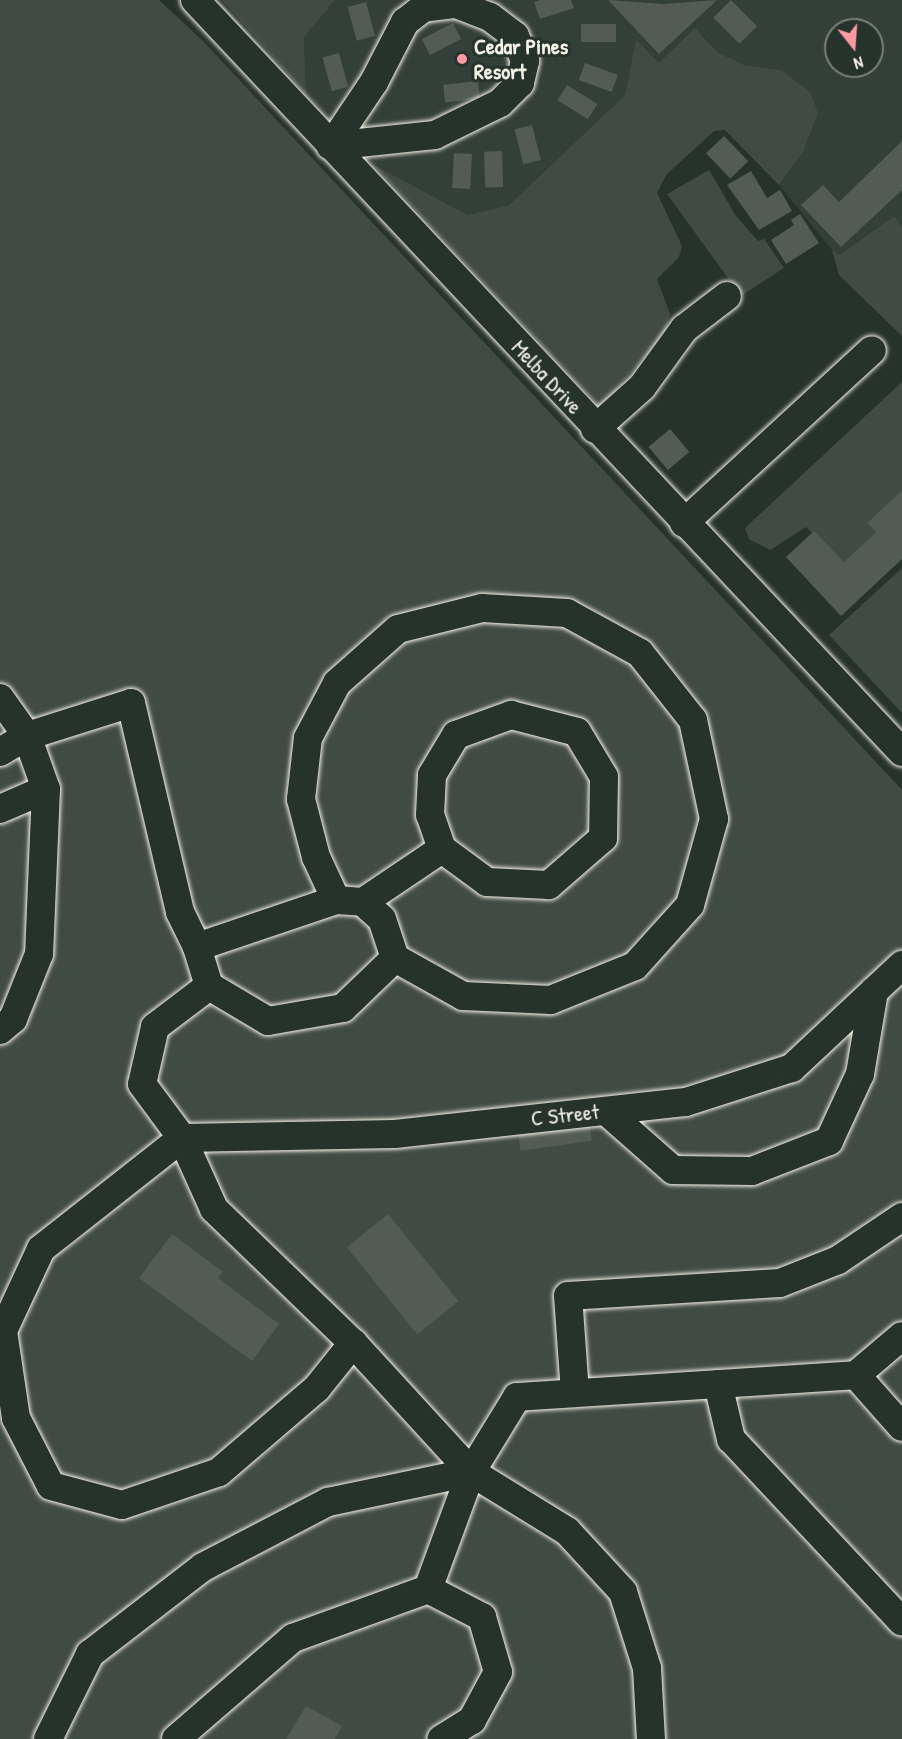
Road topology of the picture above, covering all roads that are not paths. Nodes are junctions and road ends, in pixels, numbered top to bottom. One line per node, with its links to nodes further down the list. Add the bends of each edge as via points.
1 (195, 0): 3 (street, Melba Drive)
2 (443, 3): 3 (street, via 423,8 405,22 374,82); 3 (street, via 490,17 515,36 525,61 520,83 500,103 435,135)
3 (331, 146): 6 (street, Melba Drive)
4 (727, 296): 6 (street, via 684,329 642,387)
5 (872, 350): 7 (street)
6 (595, 429): 7 (street, Melba Drive)
7 (684, 523): 11 (street, Melba Drive)
8 (0, 698): 9 (street)
9 (27, 736): 10 (street); 12 (street); 16 (street, via 131,703 180,912)
10 (0, 752)
11 (902, 752)
12 (46, 789): 13 (street); 21 (street, via 39,954 13,1019)
13 (0, 809)
14 (442, 849): 14 (street, via 487,882 549,885 603,838 604,777 578,732 511,715 456,735 432,775 430,815); 15 (street)
15 (349, 901): 16 (street); 17 (street, via 382,919); 17 (street, via 316,857 301,799 308,738 337,683 398,629 482,608 567,613 640,653 693,720 714,819 690,905 635,966 551,1000 463,996)
16 (197, 947): 19 (street)
17 (395, 958): 19 (street, via 342,1008 268,1021)
18 (902, 965): 20 (street, C Street)
19 (209, 986): 23 (street, via 155,1027 142,1084)
20 (874, 991): 22 (street, C Street, via 792,1068 686,1102); 22 (street, via 860,1074 829,1141 752,1171 674,1170)
21 (0, 1030)
22 (606, 1111): 23 (street, C Street, via 395,1134)
23 (182, 1138): 26 (street, via 214,1209); 26 (street, via 40,1249 3,1331 16,1418 51,1486 122,1504 219,1472 317,1388)
24 (902, 1217): 29 (street, via 838,1260 780,1283 568,1296)
25 (902, 1336): 27 (street)
26 (353, 1343): 31 (street)
27 (856, 1375): 28 (street); 30 (street)
28 (718, 1384): 29 (street); 33 (street, via 731,1439)
29 (575, 1393): 31 (street, via 517,1397)
30 (902, 1427)
31 (471, 1472): 32 (street); 34 (street, via 328,1502 203,1567 90,1654); 37 (street, via 567,1531 623,1592 647,1668)
32 (428, 1589): 35 (street, via 293,1638); 36 (street, via 482,1617 498,1672 472,1720)
33 (902, 1622)
34 (48, 1739)
35 (176, 1739)
36 (442, 1739)
37 (651, 1739)

